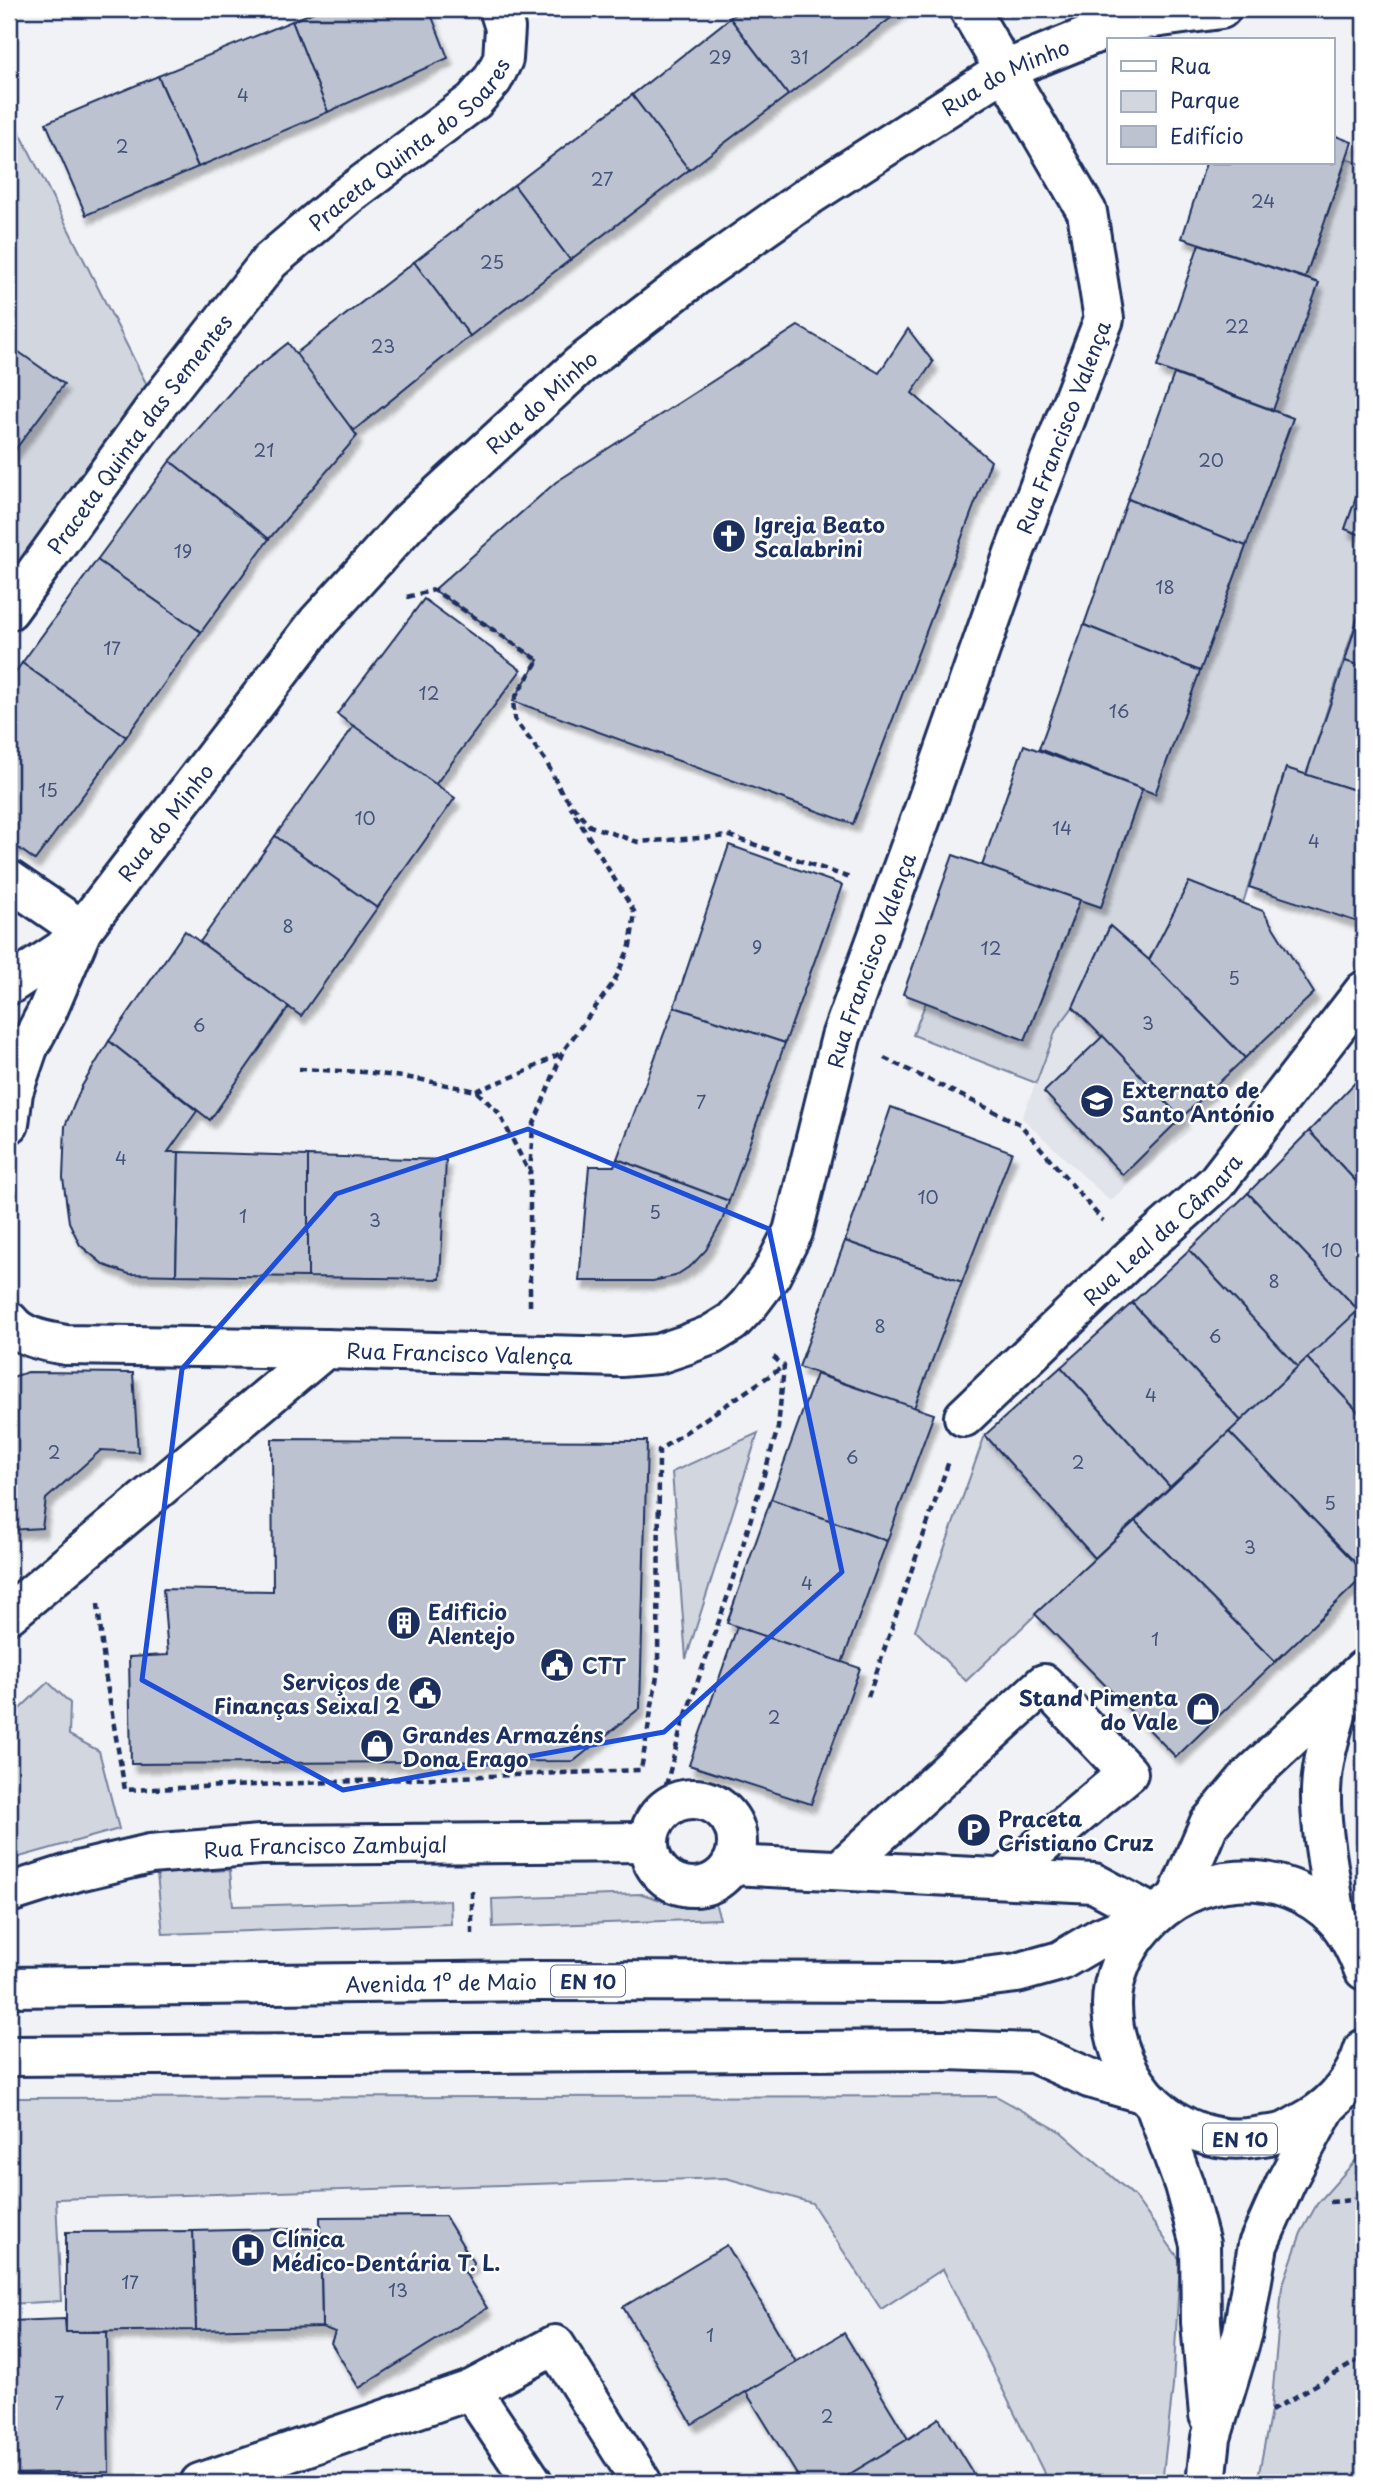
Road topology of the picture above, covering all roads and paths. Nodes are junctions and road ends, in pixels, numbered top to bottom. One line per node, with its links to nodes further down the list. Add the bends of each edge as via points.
1 (499, 9): 5 (street, Praceta Quinta do Soares, via 505,28 503,59 474,100)
2 (969, 9): 4 (street, Rua Francisco Valença)
3 (1221, 9): 4 (street, Rua do Minho, via 1124,22)
4 (1005, 70): 10 (street, Rua Francisco Valença, via 1087,212 1104,319 1014,553); 11 (street, Rua do Minho, via 810,195 694,277 580,365 408,523 318,622)
5 (270, 261): 7 (street, Praceta Quinta das Sementes, via 157,405)
6 (395, 600): 8 (path, via 434,590 538,660 513,701 516,720 546,761)
7 (9, 610)
8 (562, 793): 10 (path, via 590,826 638,842 730,836); 15 (path, via 635,913 630,946 614,982)
9 (9, 880): 11 (street)
10 (892, 895): 14 (street, Rua Francisco Valença)
11 (82, 930): 12 (street, Rua do Minho, via 62,950); 18 (street, via 28,1048 13,1092)
12 (9, 985)
13 (1364, 990): 20 (street, Rua Leal da Câmara, via 1216,1184)
14 (841, 1037): 20 (path, via 1020,1124); 22 (street, Rua Francisco Valença, via 793,1232 771,1275)
15 (564, 1051): 17 (path); 19 (path, via 533,1126)
16 (299, 1069): 17 (path, via 364,1072)
17 (476, 1091): 19 (path, via 499,1113)
18 (9, 1124)
19 (530, 1174): 24 (path)
20 (1133, 1256): 26 (street, Rua Leal da Câmara)
21 (9, 1321): 23 (street, Rua Francisco Valença, via 40,1340 65,1345)
22 (732, 1322): 24 (street, Rua Francisco Valença, via 711,1335 658,1354); 25 (path)
23 (325, 1349): 24 (street, Rua Francisco Valença); 27 (street)
24 (530, 1356)
25 (784, 1366): 27 (path, via 659,1450 658,1671 641,1770 125,1790 105,1673); 31 (path, via 778,1428 727,1598 681,1729)
26 (964, 1417): 30 (path)
27 (92, 1544): 28 (street)
28 (9, 1614)
29 (1346, 1688): 36 (street, via 1246,1780 1209,1824); 37 (street, via 1327,1746 1321,1810)
30 (868, 1697)
31 (654, 1828): 32 (street, via 650,1857 668,1879 681,1885 710,1884); 32 (street, via 670,1805 683,1800 711,1802 724,1811 737,1836); 35 (street, Rua Francisco Zambujal, via 150,1854)
32 (732, 1865): 33 (street)
33 (840, 1870): 34 (street); 34 (street, via 1044,1684 1128,1773)
34 (1003, 1878): 36 (street, via 1094,1883)
35 (9, 1893)
36 (1166, 1905): 37 (street, EN 10, via 1210,1884 1244,1880 1278,1885 1310,1899); 38 (street, Avenida 1º de Maio / EN 10, via 1060,1961 1017,1973 942,1982); 42 (street, EN 10, via 1133,1940 1118,1969 1112,2001 1113,2034 1124,2065)
37 (1355, 1946)
38 (9, 1987)
39 (1364, 2049): 41 (street, EN 10)
40 (9, 2056): 42 (street, EN 10, via 1008,2052 1033,2053)
41 (1342, 2096): 42 (street, EN 10, via 1285,2132 1240,2140 1195,2132); 45 (street, via 1286,2182 1258,2245 1242,2332)
42 (1149, 2100): 45 (street, via 1184,2185 1200,2244)
43 (1364, 2357): 45 (path, via 1271,2411)
44 (471, 2390): 46 (street); 47 (street); 48 (street, via 555,2345)
45 (1211, 2438): 49 (street)
46 (216, 2481)
47 (533, 2483)
48 (642, 2483)
49 (1206, 2483)

